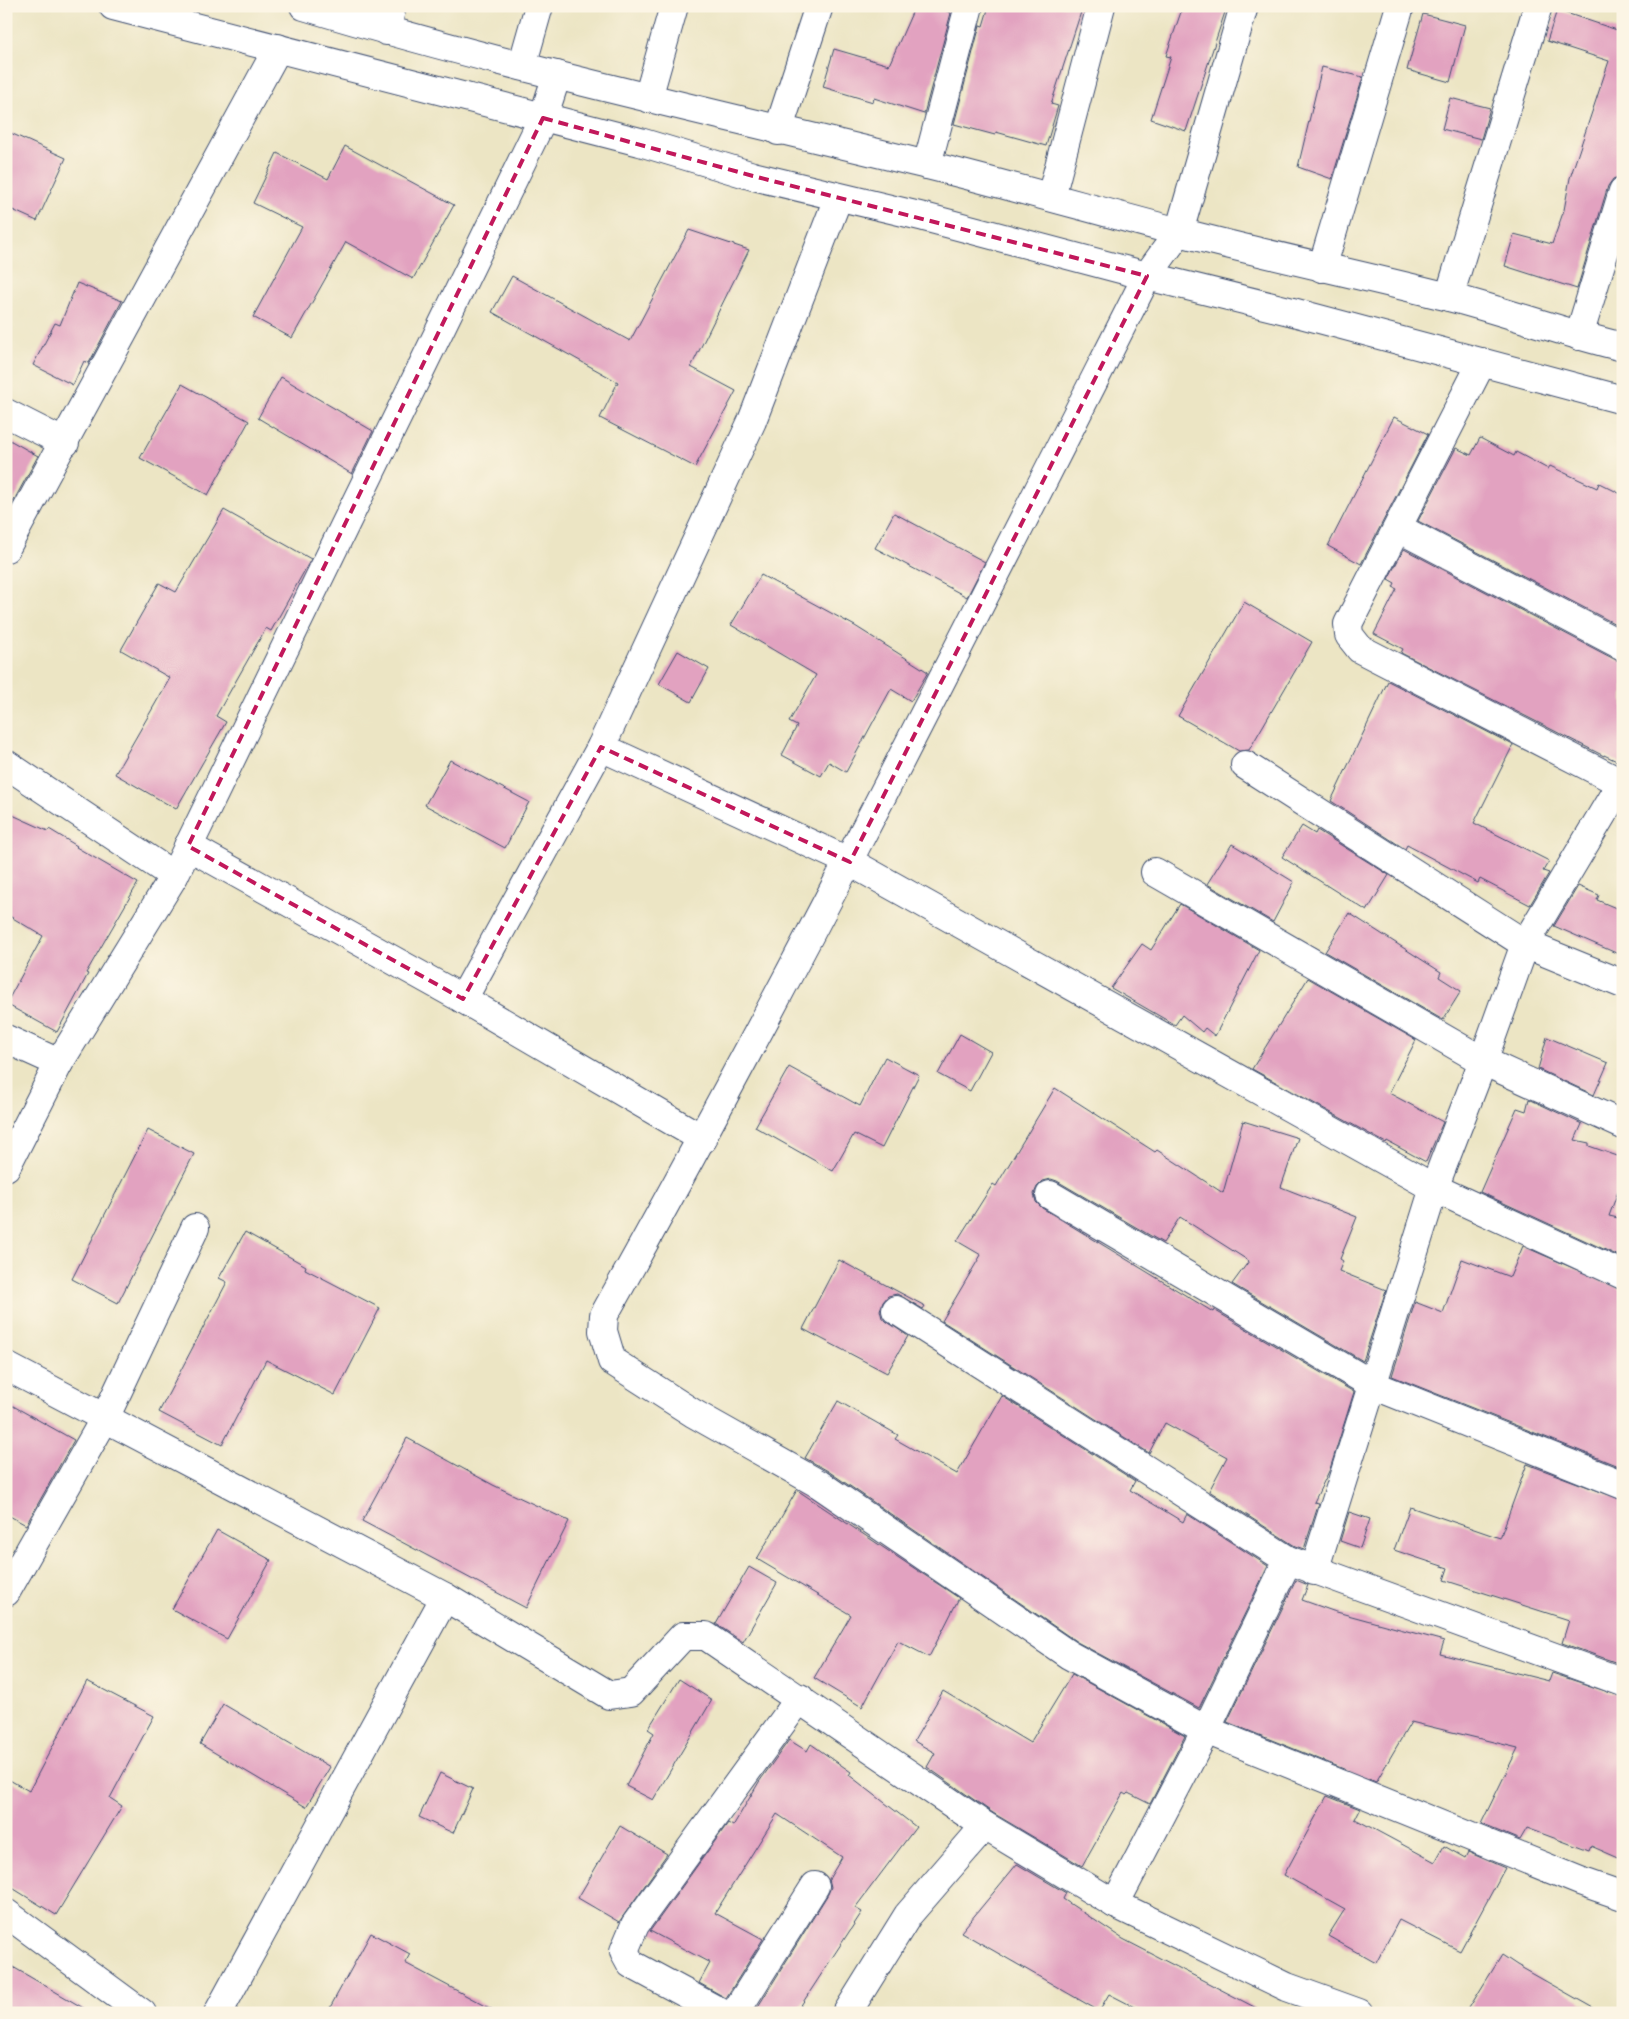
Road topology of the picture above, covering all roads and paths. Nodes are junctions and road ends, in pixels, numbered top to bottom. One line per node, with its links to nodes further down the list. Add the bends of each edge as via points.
1 (113, 6): 12 (street)
2 (304, 6): 11 (street)
3 (539, 6): 13 (street)
4 (674, 6): 15 (street)
5 (819, 6): 17 (street)
6 (969, 6): 18 (street)
7 (1101, 6): 20 (street)
8 (1244, 6): 22 (street)
9 (1400, 6): 23 (street)
10 (1538, 6): 25 (street)
11 (389, 19): 13 (street)
12 (278, 48): 16 (street); 31 (street)
13 (522, 66): 14 (street)
14 (557, 75): 15 (street); 16 (street)
15 (648, 98): 17 (street)
16 (544, 118): 21 (street); 39 (street)
17 (778, 131): 18 (street)
18 (927, 165): 20 (street)
19 (1623, 191): 26 (street)
20 (1051, 197): 22 (street)
21 (838, 198): 24 (street, via 924,217); 35 (street, via 752,421)
22 (1179, 232): 23 (street); 24 (street)
23 (1322, 268): 25 (street)
24 (1147, 276): 28 (street); 40 (street)
25 (1449, 297): 26 (street)
26 (1579, 336): 27 (street)
27 (1623, 347)
28 (1482, 362): 29 (street); 32 (street)
29 (1623, 400)
30 (6, 413): 31 (street)
31 (64, 443): 33 (street)
32 (1398, 528): 34 (street); 38 (street, via 1348,624 1349,636 1360,649)
33 (6, 548)
34 (1623, 646)
35 (601, 747): 40 (street); 45 (street)
36 (6, 764): 42 (street)
37 (1244, 765): 43 (street)
38 (1622, 783): 43 (street)
39 (188, 846): 42 (street); 45 (street)
40 (850, 862): 50 (street); 52 (street)
41 (1155, 872): 47 (street)
42 (174, 876): 48 (street)
43 (1525, 944): 44 (street); 47 (street)
44 (1623, 984)
45 (464, 999): 50 (street)
46 (6, 1038): 48 (street)
47 (1483, 1062): 49 (street); 52 (street)
48 (59, 1063): 51 (street)
49 (1623, 1125)
50 (703, 1139): 67 (street, via 604,1315 603,1331 612,1361 693,1413 819,1484 1069,1655)
51 (6, 1168)
52 (1434, 1188): 55 (street); 58 (street)
53 (1050, 1195): 58 (street)
54 (195, 1228): 59 (street)
55 (1623, 1275)
56 (896, 1310): 61 (street)
57 (6, 1366): 59 (street)
58 (1372, 1386): 60 (street); 62 (street)
59 (105, 1418): 63 (street); 64 (street)
60 (1623, 1485)
61 (1288, 1560): 62 (street); 67 (street)
62 (1314, 1571): 65 (street)
63 (6, 1592)
64 (445, 1597): 66 (street, via 608,1695 631,1692 683,1636 706,1636); 74 (street)
65 (1623, 1682)
66 (800, 1698): 68 (street); 75 (street, via 636,1925 624,1951 631,1964)
67 (1206, 1730): 70 (street); 71 (street)
68 (985, 1826): 71 (street); 77 (street, via 908,1915)
69 (815, 1886): 76 (street)
70 (1623, 1896)
71 (1115, 1904): 78 (street, via 1287,1987)
72 (6, 1913): 73 (street)
73 (142, 2013)
74 (218, 2013)
75 (722, 2013)
76 (735, 2013)
77 (847, 2013)
78 (1359, 2013)

